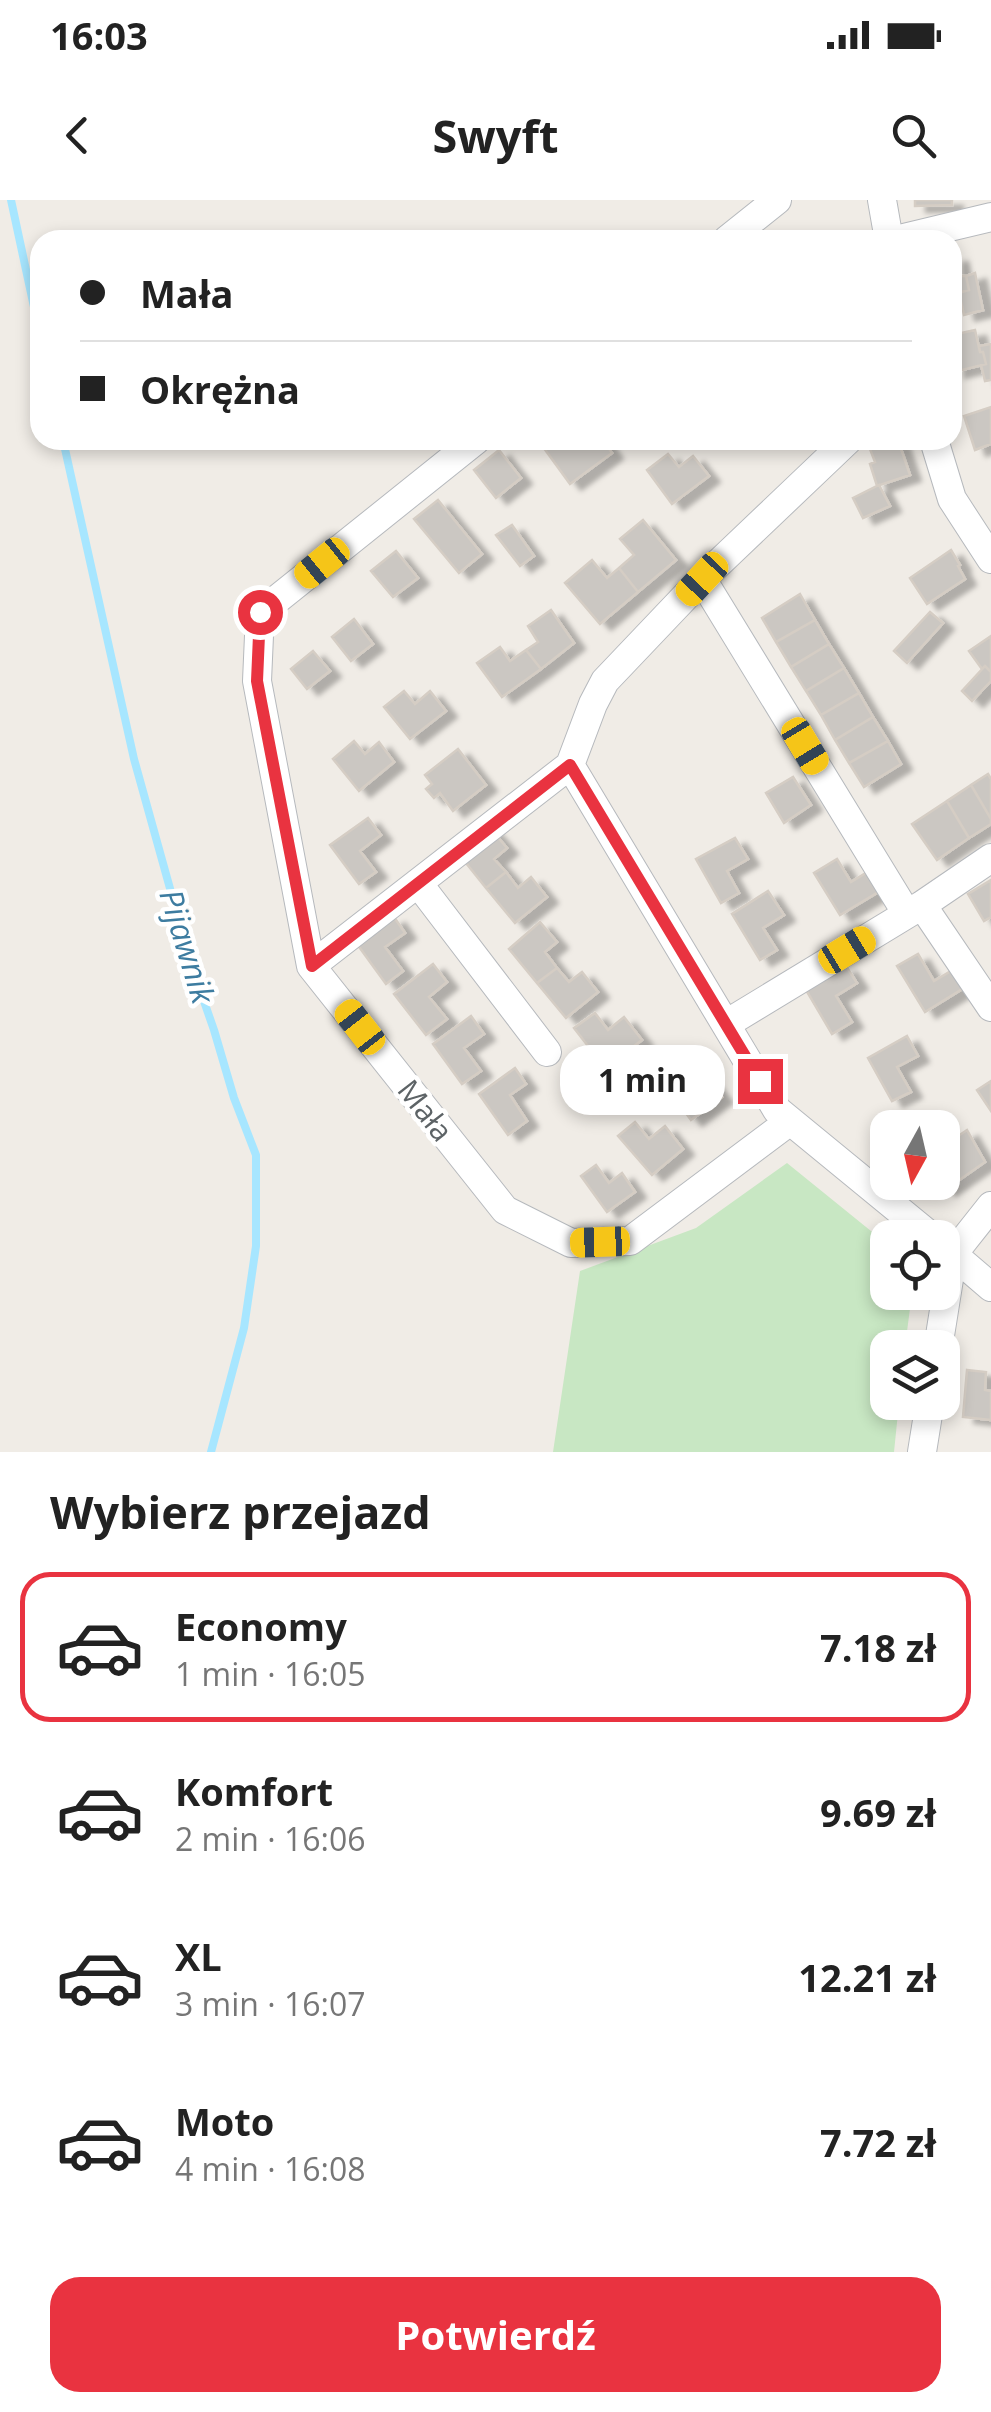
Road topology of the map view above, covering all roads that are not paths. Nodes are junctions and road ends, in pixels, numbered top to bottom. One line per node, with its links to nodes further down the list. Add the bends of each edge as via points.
1 (777, 200): 4 (street)
2 (882, 200): 5 (street)
3 (991, 217): 6 (street)
4 (740, 230)
5 (890, 230)
6 (935, 230)
7 (463, 450): 16 (street, Mała, via 260,612 257,681)
8 (837, 450): 11 (street)
9 (937, 450): 10 (street, via 952,499)
10 (991, 560)
11 (702, 579): 12 (street, via 605,680); 15 (street)
12 (570, 765): 14 (street); 18 (street)
13 (991, 858): 15 (street)
14 (418, 883): 16 (street); 19 (street)
15 (915, 909): 17 (street); 18 (street)
16 (312, 966): 20 (street, Mała, via 505,1210 570,1244 630,1241)
17 (991, 1007)
18 (726, 1024): 20 (street)
19 (547, 1052)
20 (790, 1121): 22 (street)
21 (991, 1206): 23 (street)
22 (911, 1220)
23 (960, 1232)
24 (960, 1261): 25 (street)
25 (991, 1287)
26 (927, 1420): 27 (street)
27 (922, 1452)

